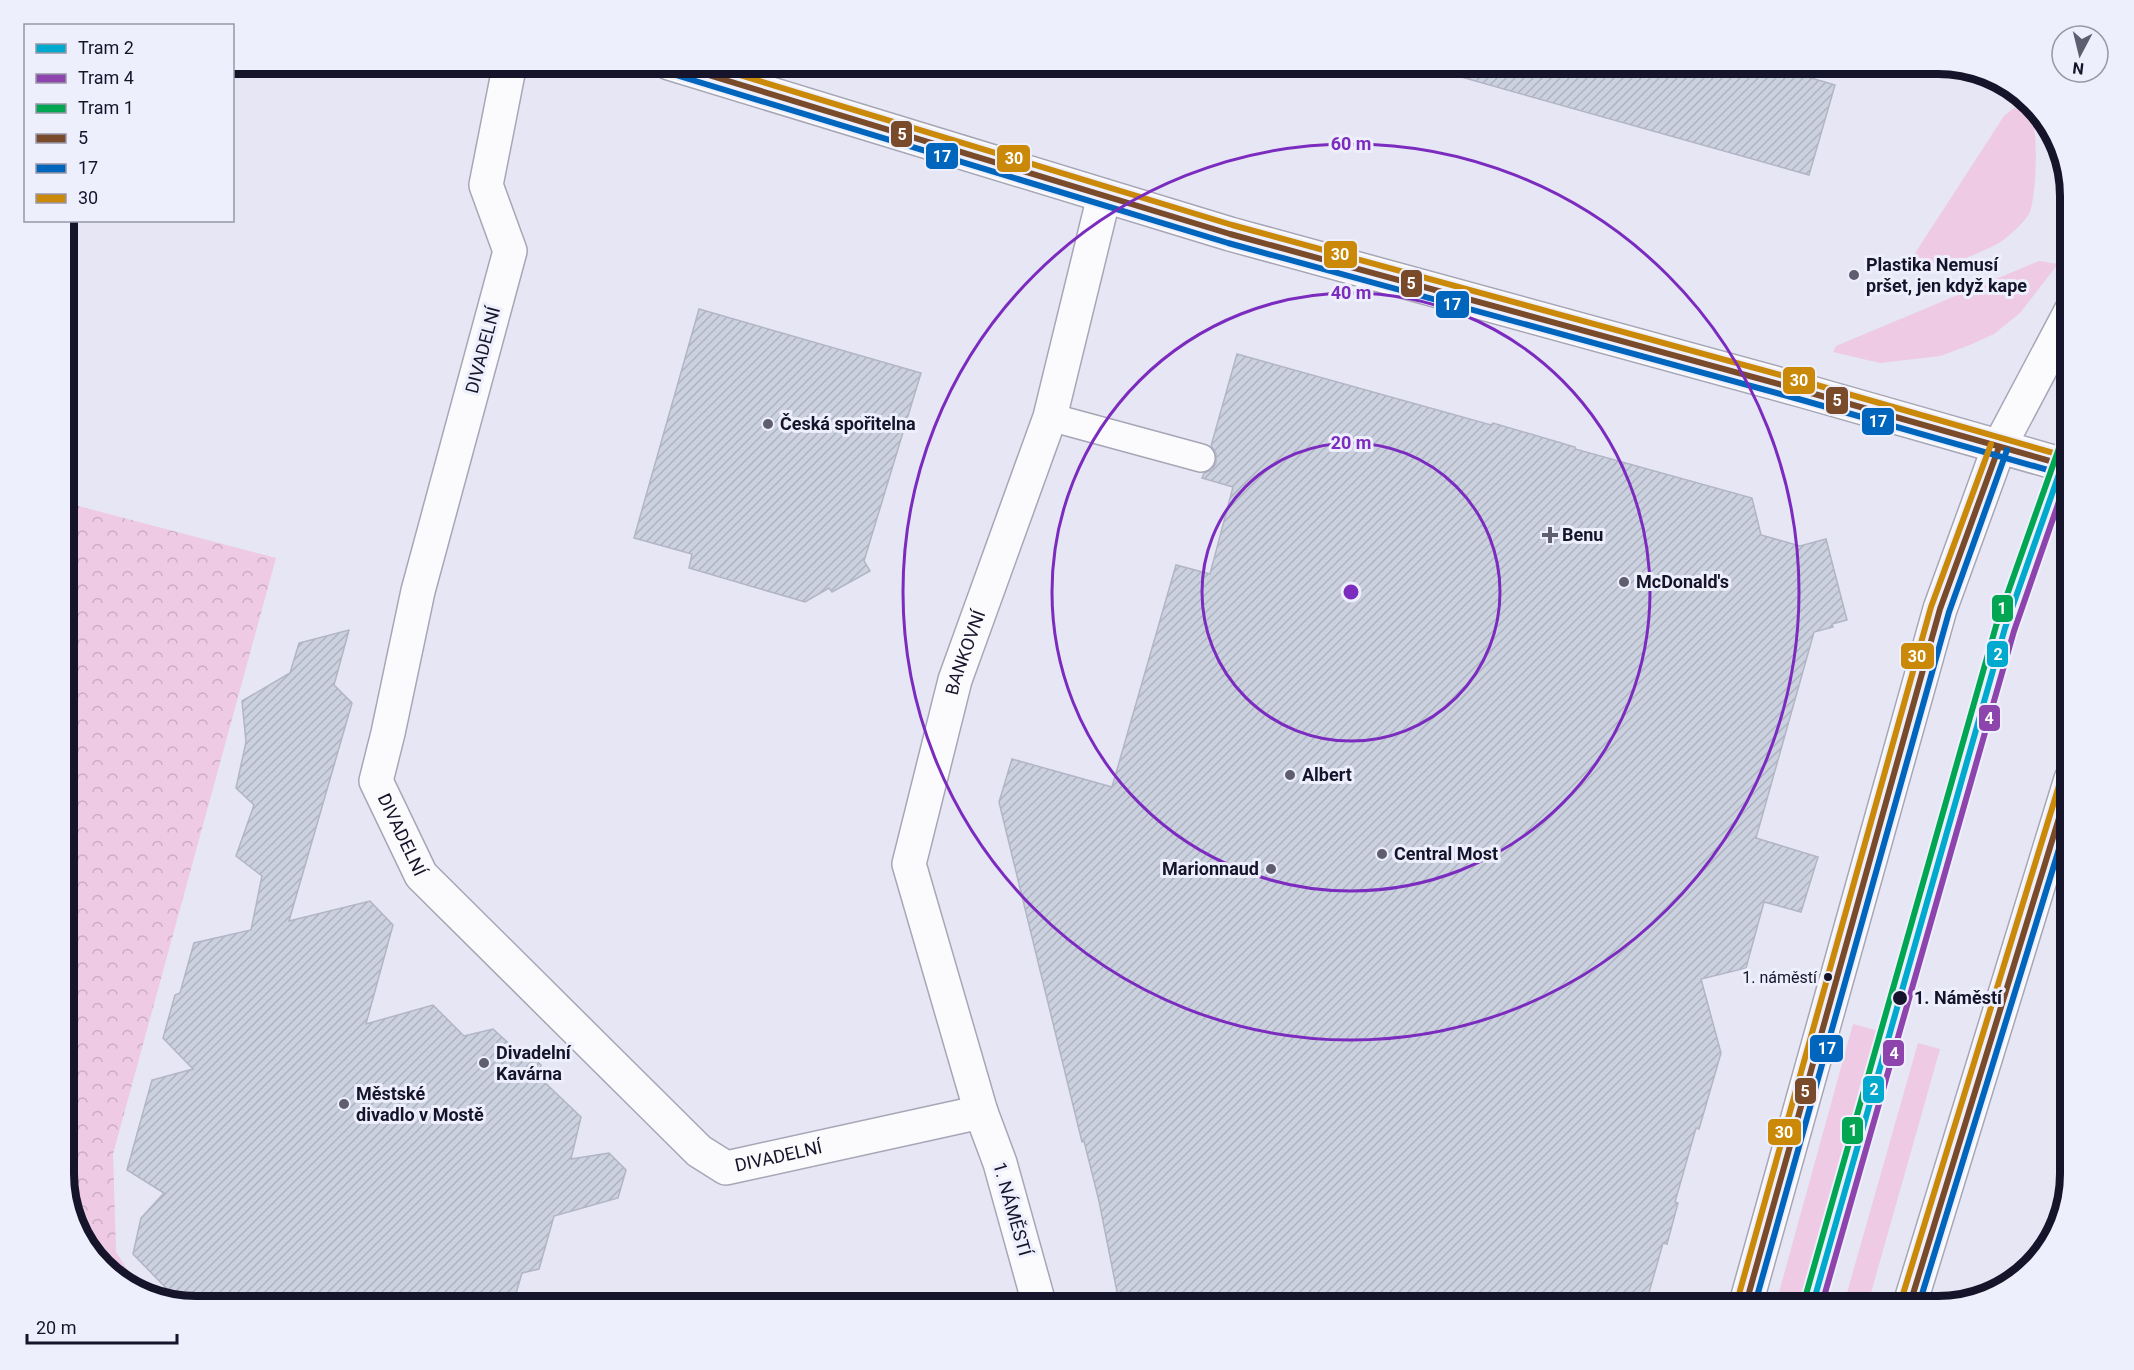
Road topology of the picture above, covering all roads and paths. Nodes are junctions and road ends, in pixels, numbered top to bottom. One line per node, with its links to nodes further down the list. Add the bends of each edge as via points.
1 (508, 74): 10 (street, DIVADELNÍ, via 486,185 510,251 418,591 376,781 421,875 699,1151 726,1168)
2 (705, 74): 3 (street)
3 (1104, 196): 5 (street, BANKOVNÍ); 6 (street)
4 (2060, 332): 6 (street)
5 (1050, 417): 7 (lane); 10 (street, BANKOVNÍ, via 955,680 909,864)
6 (1999, 447): 8 (street); 12 (street, via 1940,609)
7 (1202, 458)
8 (2060, 464)
9 (2060, 815): 13 (street)
10 (981, 1112): 11 (street, 1. NÁMĚSTÍ, via 1000,1163)
11 (1037, 1296)
12 (1748, 1296)
13 (1912, 1296)

